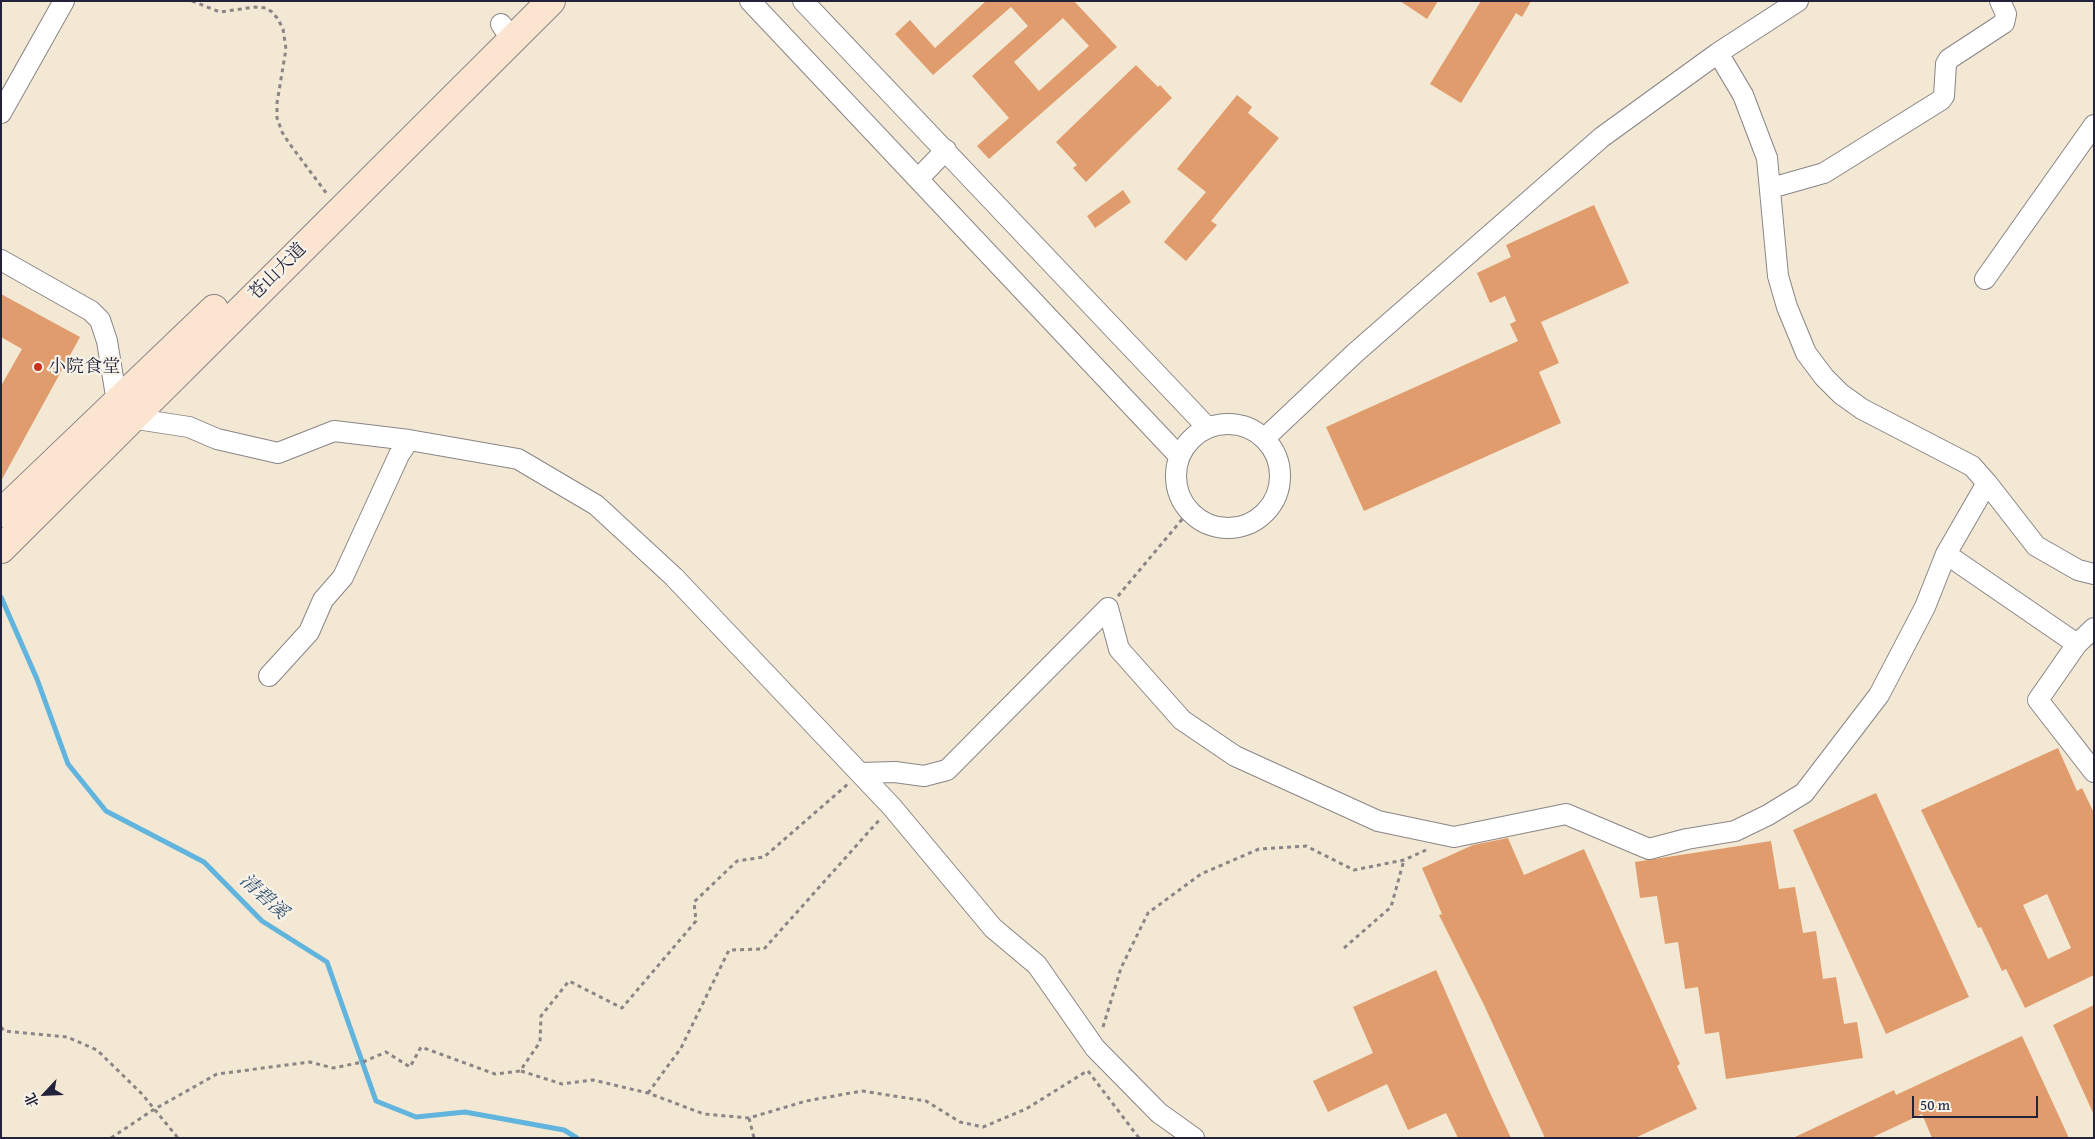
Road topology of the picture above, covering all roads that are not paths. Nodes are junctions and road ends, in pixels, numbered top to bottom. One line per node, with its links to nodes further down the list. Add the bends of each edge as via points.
1 (64, 1): 10 (street)
2 (524, 1): 8 (main road, 苍山大道)
3 (551, 1): 8 (main road, 苍山大道)
4 (750, 1): 13 (street)
5 (804, 1): 12 (street)
6 (1798, 1): 9 (street)
7 (2000, 1): 14 (street, via 2006,14 2004,24 1949,59 1941,100 1824,173)
8 (507, 32): 17 (main road, 苍山大道); 17 (main road, 苍山大道, via 329,196)
9 (1718, 53): 14 (street, via 1743,95 1767,158); 19 (street, via 1602,137 1355,353)
10 (1, 113)
11 (2094, 125): 16 (street)
12 (946, 150): 13 (street); 18 (street)
13 (918, 179): 21 (street)
14 (1771, 188): 22 (street, via 1778,276 1806,353 1824,377 1848,399 1972,466)
15 (1, 260): 17 (street, via 91,311 100,320)
16 (1985, 279)
17 (123, 410): 20 (street, via 188,427 217,439 278,453 334,431); 23 (main road, 苍山大道); 24 (main road, 苍山大道)
18 (1207, 427): 19 (street, via 1228,422 1248,426); 21 (street, via 1190,438)
19 (1265, 438): 21 (street, via 1278,456 1281,478 1276,499 1262,517 1243,527 1223,528 1204,523 1189,511 1179,494 1176,475)
20 (409, 440): 29 (street, via 343,577 323,600 309,632); 31 (street, via 518,459 596,506 674,577)
21 (1179, 456)
22 (1987, 483): 25 (street); 26 (street, via 2036,546 2078,570)
23 (1, 512)
24 (4, 546)
25 (1946, 554): 28 (street); 31 (street, via 1925,607 1879,695 1804,793 1735,831 1649,849 1566,814 1454,837 1378,821 1235,756 1182,720 1119,649 1108,608 947,770 924,776 895,772)
26 (2094, 574)
27 (2094, 628): 28 (street)
28 (2077, 644): 30 (street, via 2038,700)
29 (269, 676)
30 (2092, 767)
31 (860, 773): 32 (street, via 993,928 1037,965 1095,1048 1159,1113)
32 (1194, 1138)

